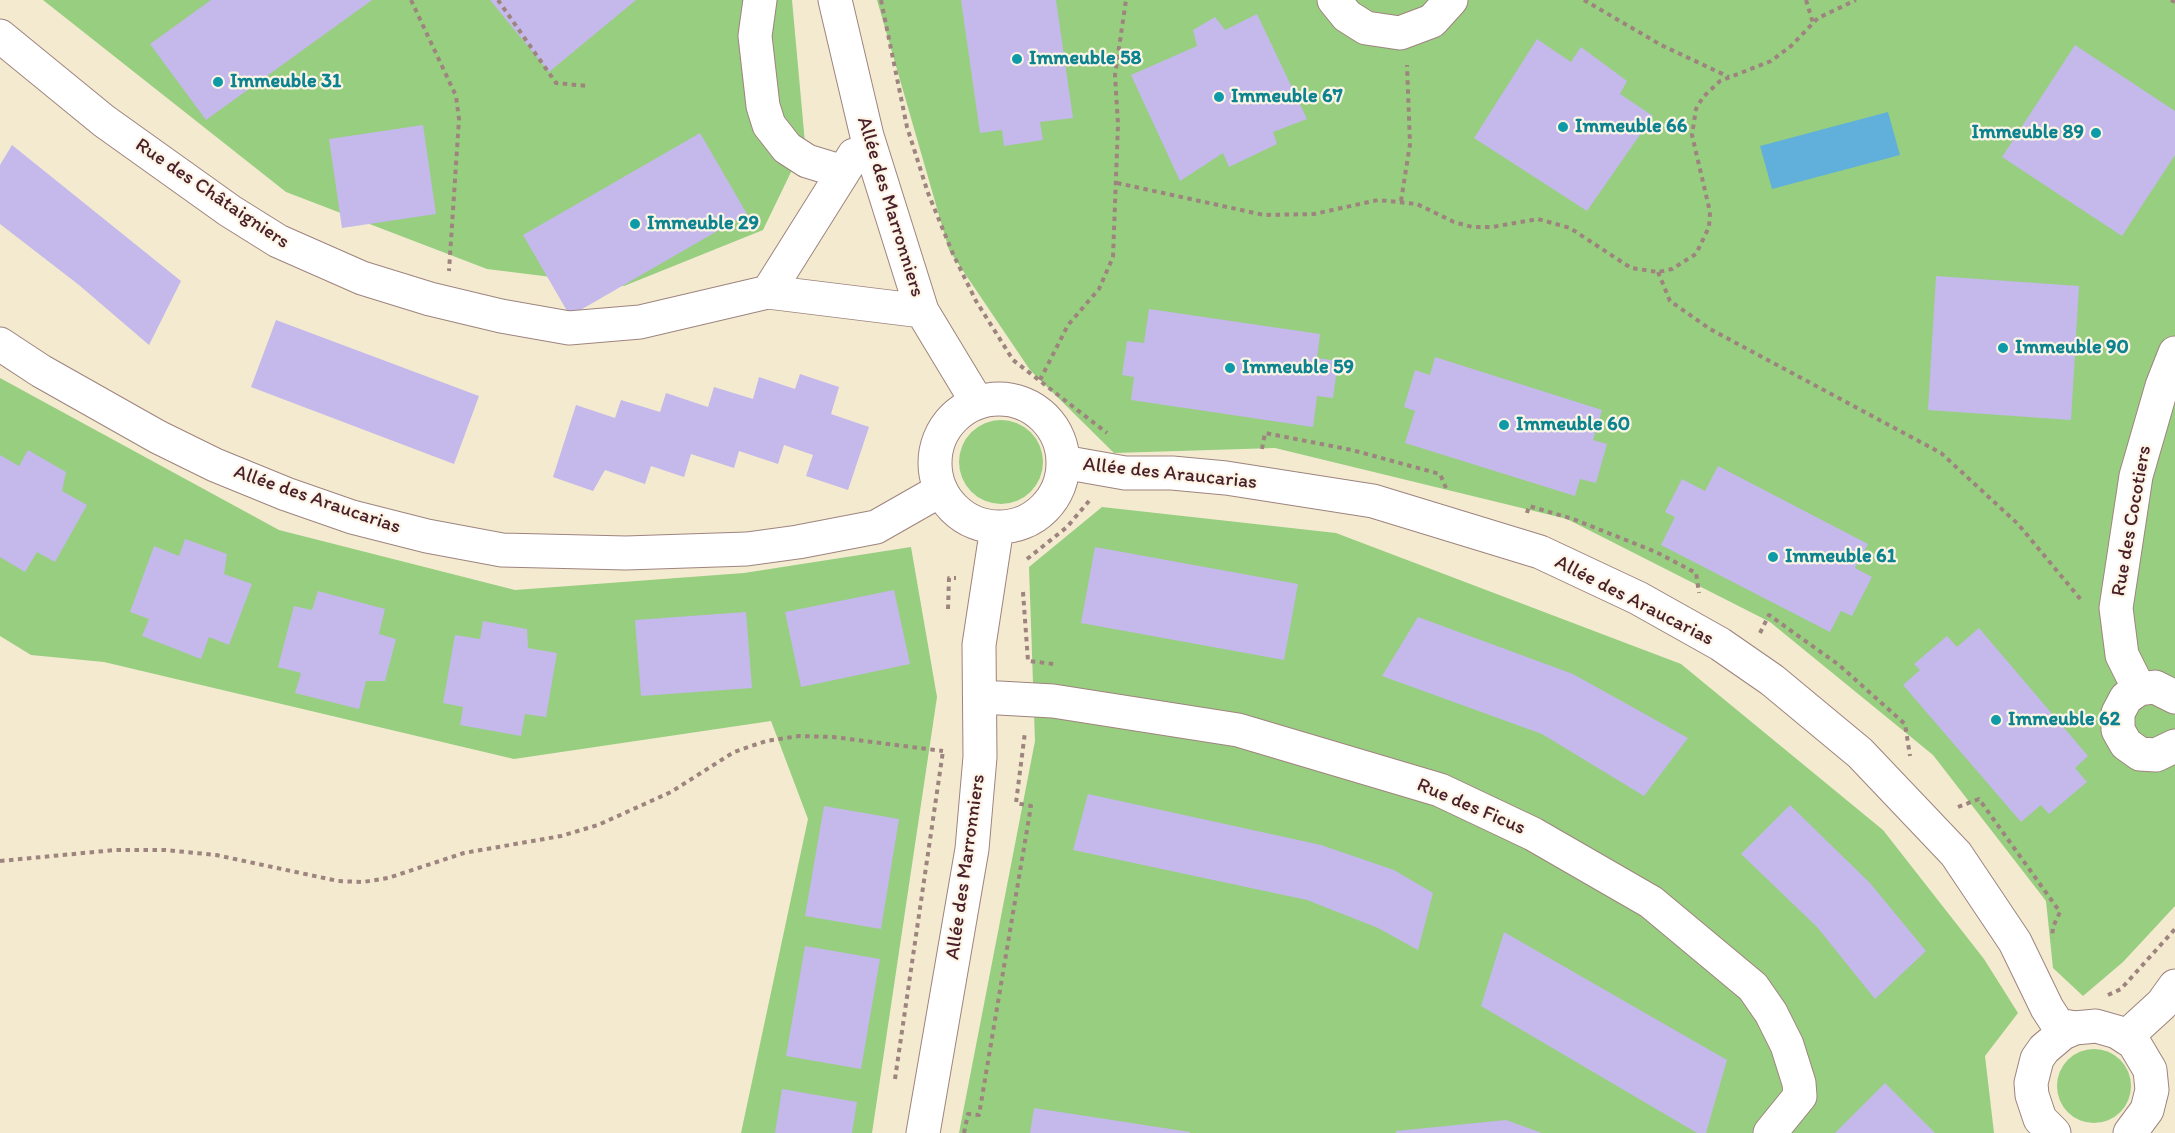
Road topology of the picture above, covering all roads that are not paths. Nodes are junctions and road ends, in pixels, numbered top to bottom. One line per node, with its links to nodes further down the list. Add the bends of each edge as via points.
1 (760, 0): 7 (street, via 755,36 769,125 779,140 807,161)
2 (835, 0): 6 (street, Allée des Marronniers)
3 (1334, 0): 4 (street, via 1366,28 1400,33 1432,21)
4 (1451, 0)
5 (0, 36): 8 (street, Rue des Châtaigniers, via 104,121 278,242 362,278 447,303 569,328 640,322)
6 (867, 136): 7 (street); 9 (street, Allée des Marronniers)
7 (843, 172): 8 (street)
8 (768, 291): 9 (street)
9 (922, 311): 12 (street, Allée des Marronniers)
10 (0, 344): 14 (street, Allée des Araucarias, via 100,405 246,477 352,517 502,550 626,553 747,549 876,527)
11 (2175, 353): 16 (street, Rue des Cocotiers, via 2136,476 2116,608 2122,655)
12 (976, 402): 13 (street, via 998,398 1030,406 1054,430); 14 (street, via 958,413 939,438 935,469)
13 (1063, 462): 15 (street, via 1060,485 1048,505 1030,519); 21 (street, Allée des Araucarias, via 1125,473 1172,473 1373,501 1540,552 1638,598 1720,644 1838,733 1956,854 2015,942 2058,1025)
14 (941, 490): 15 (street, via 958,512 983,525)
15 (997, 527): 17 (street, Allée des Marronniers, via 979,645)
16 (2139, 689): 18 (street, via 2156,687); 19 (street, via 2126,698 2118,713 2118,730 2126,744 2140,754 2156,755)
17 (981, 697): 24 (street, Allée des Marronniers, via 979,785 972,849); 25 (street, Rue des Ficus, via 1053,701 1238,730 1440,790 1533,834 1651,902 1753,987 1787,1045 1800,1083 1800,1096)
18 (2175, 697)
19 (2175, 746)
20 (2175, 986): 22 (street, via 2162,1004)
21 (2074, 1028): 22 (street, via 2106,1028); 23 (street, via 2053,1040 2041,1054 2033,1071)
22 (2126, 1037): 28 (street, via 2141,1051 2152,1080 2147,1110)
23 (2032, 1095): 26 (street); 27 (street, via 2040,1119)
24 (923, 1133)
25 (1770, 1133)
26 (2023, 1133)
27 (2054, 1133)
28 (2130, 1133)

